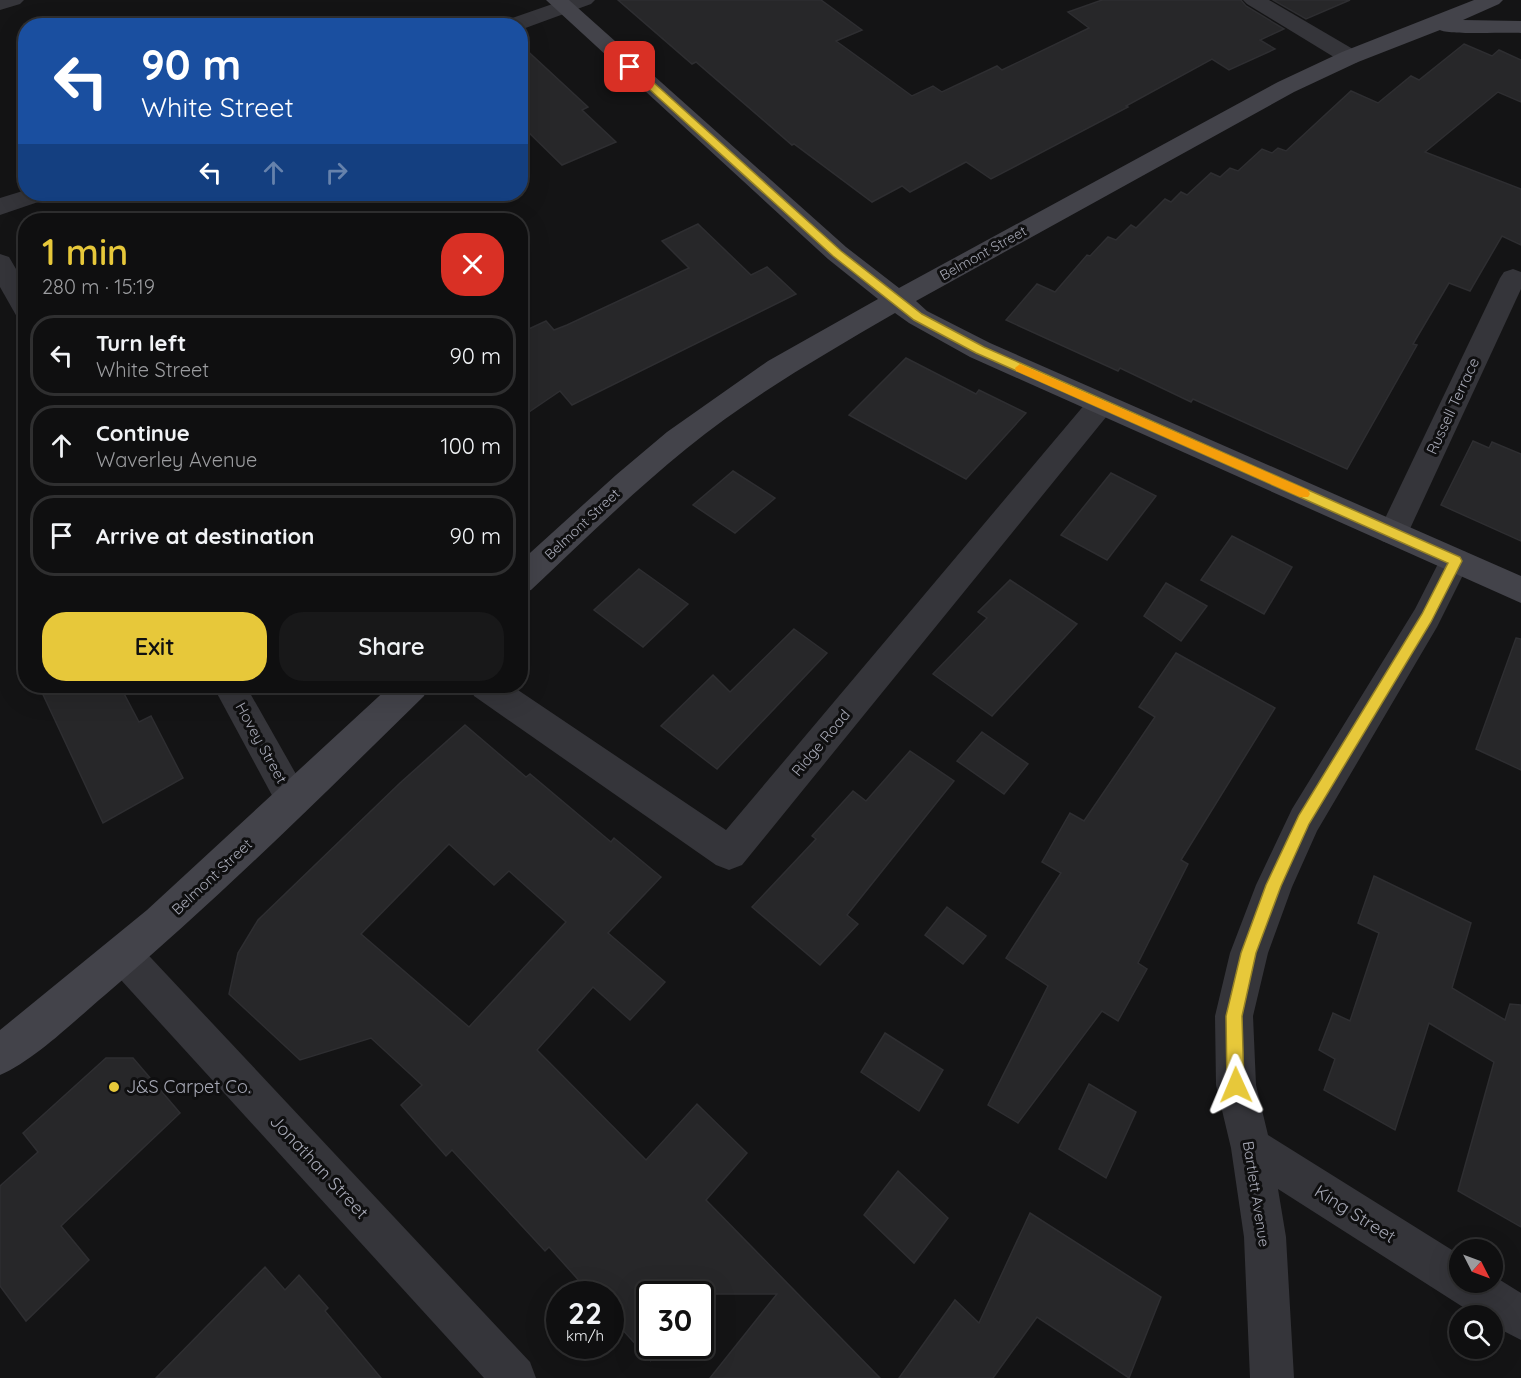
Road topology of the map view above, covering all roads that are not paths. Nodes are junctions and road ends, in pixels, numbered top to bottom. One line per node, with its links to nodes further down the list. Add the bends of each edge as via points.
1 (13, 0): 6 (street)
2 (1254, 0): 11 (street)
3 (1492, 0): 10 (main road, Belmont Street)
4 (1498, 0): 7 (main road)
5 (569, 2): 8 (street); 17 (main road, via 837,253)
6 (0, 4)
7 (1521, 11)
8 (528, 19)
9 (1521, 27): 10 (main road)
10 (1423, 29): 11 (main road, Belmont Street)
11 (1350, 57): 17 (main road, Belmont Street, via 1224,119)
12 (18, 201): 13 (street)
13 (0, 207)
14 (0, 264): 16 (street)
15 (1513, 278): 19 (street, Russell Terrace)
16 (18, 297)
17 (896, 301): 18 (main road, via 969,345); 21 (main road, Belmont Street, via 778,368 677,440)
18 (1101, 404): 19 (main road); 25 (street, Ridge Road, via 729,853)
19 (1393, 533): 20 (main road)
20 (1455, 561): 22 (main road); 29 (street, Bartlett Avenue, via 1426,618 1304,820 1249,953 1234,1016 1236,1085)
21 (528, 574)
22 (1521, 590)
23 (233, 693): 26 (street, Hovey Street)
24 (405, 693): 26 (main road, Belmont Street)
25 (496, 693)
26 (293, 801): 27 (main road, Belmont Street)
27 (124, 956): 28 (main road, Belmont Street); 33 (street, Jonathan Street)
28 (0, 1055)
29 (1251, 1148): 30 (street, King Street); 34 (street, Bartlett Avenue, via 1265,1237)
30 (1449, 1273)
31 (1481, 1293): 32 (street)
32 (1521, 1318)
33 (514, 1378)
34 (1272, 1378)

